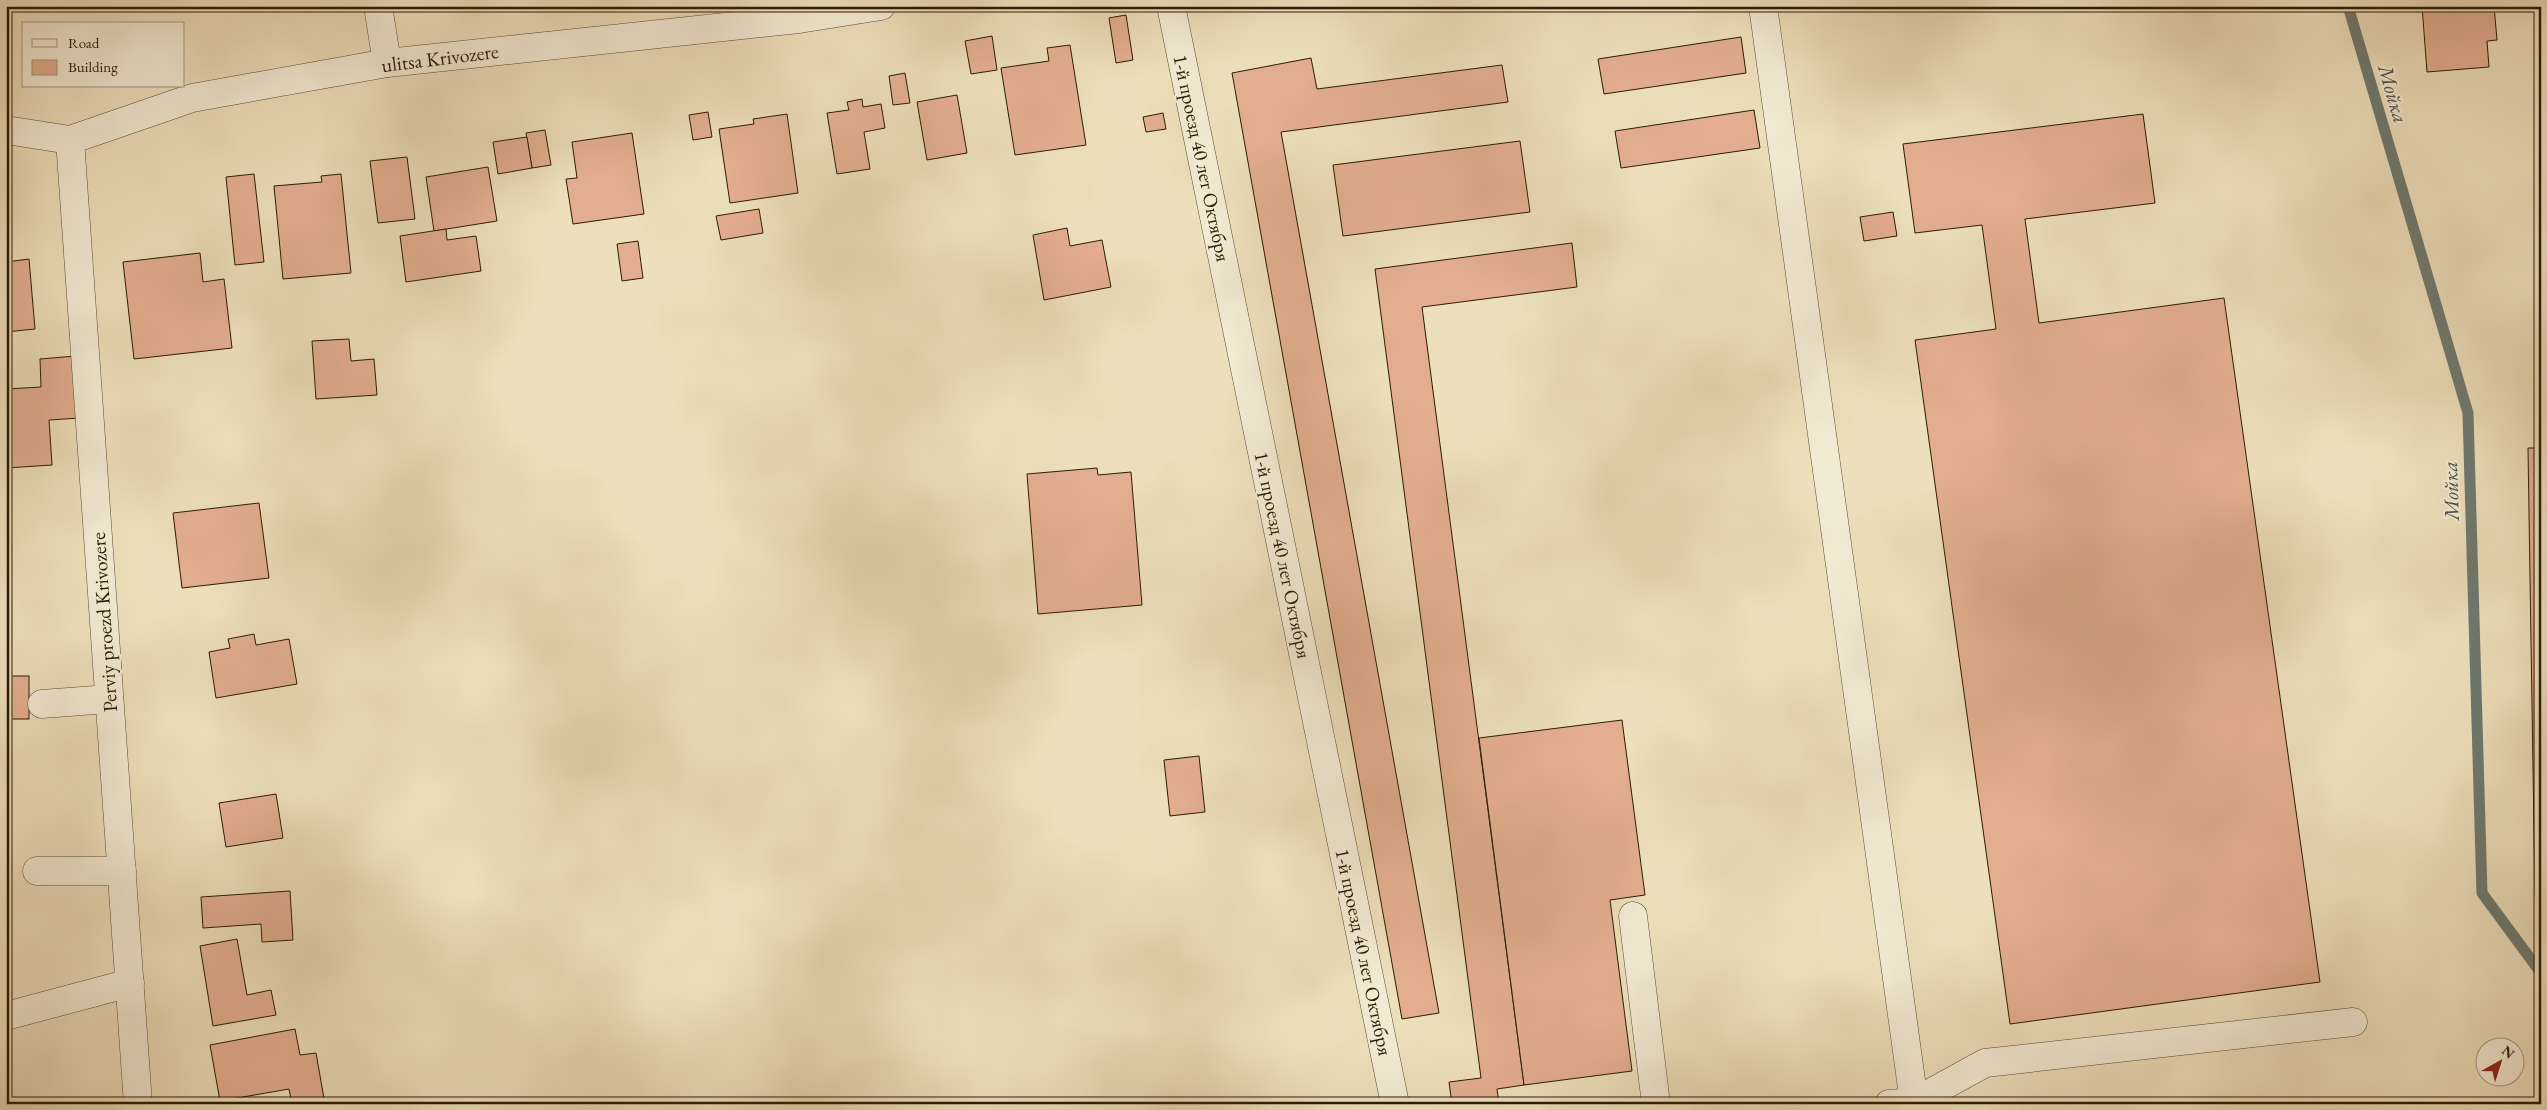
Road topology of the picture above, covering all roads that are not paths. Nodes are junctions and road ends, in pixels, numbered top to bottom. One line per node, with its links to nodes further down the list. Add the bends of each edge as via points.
1 (378, 6): 5 (street)
2 (881, 6): 5 (street, ulitsa Krivozere, via 799,19)
3 (1172, 6): 18 (street, 1-й проезд 40 лет Октября)
4 (1763, 6): 16 (street)
5 (387, 63): 7 (street, ulitsa Krivozere, via 192,98)
6 (6, 130): 7 (street, ulitsa Krivozere)
7 (70, 140): 8 (street, Perviy proezd Krivozere)
8 (109, 699): 9 (street); 11 (street, Perviy proezd Krivozere)
9 (42, 704)
10 (37, 871): 11 (street)
11 (122, 871): 13 (street, Perviy proezd Krivozere)
12 (1633, 916): 19 (street)
13 (130, 983): 14 (street); 17 (street, Perviy proezd Krivozere)
14 (6, 1016)
15 (2353, 1022): 16 (street, via 1985,1063)
16 (1902, 1103)
17 (138, 1104)
18 (1395, 1104)
19 (1656, 1104)

